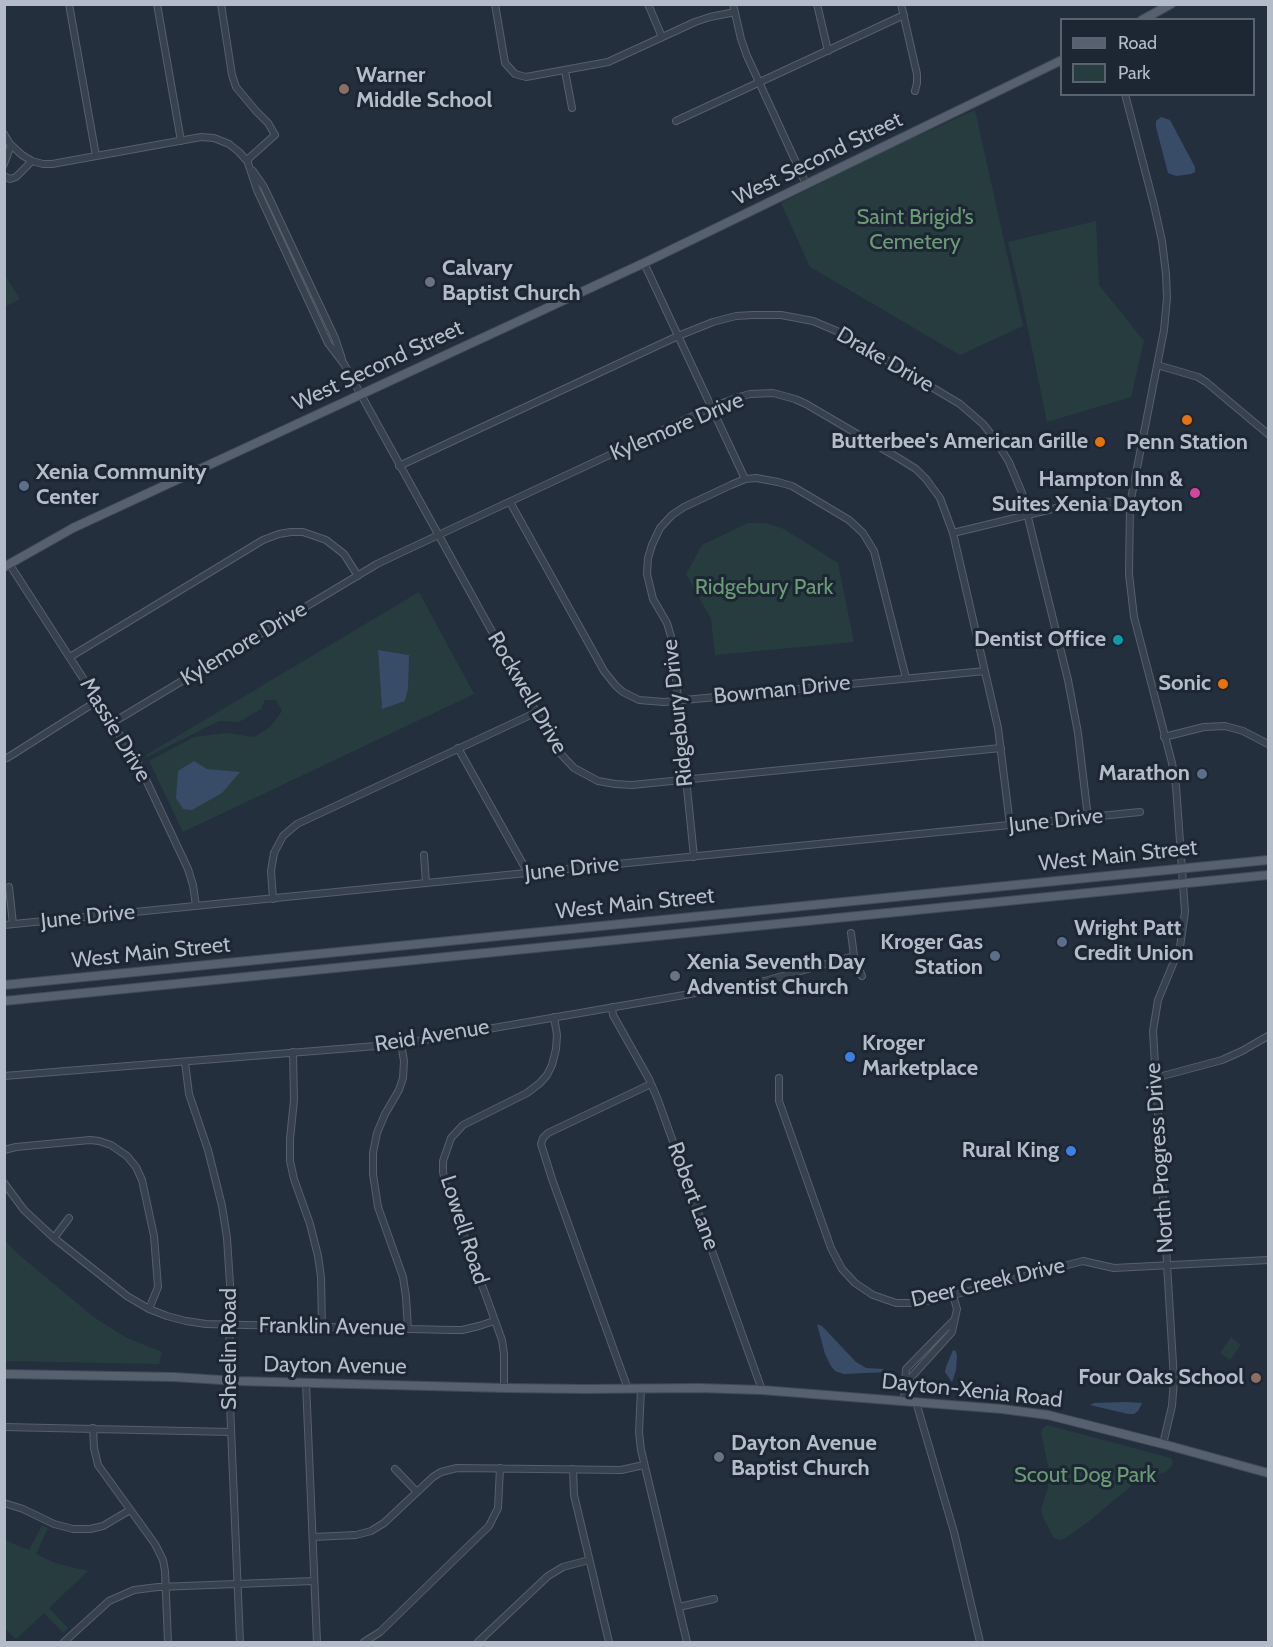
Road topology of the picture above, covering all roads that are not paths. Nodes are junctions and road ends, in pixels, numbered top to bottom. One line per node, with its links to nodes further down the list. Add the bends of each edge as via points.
1 (69, 4): 24 (street)
2 (157, 4): 22 (street)
3 (221, 4): 25 (street, via 236,87 275,135)
4 (495, 4): 15 (street, via 506,63 512,72 526,77)
5 (648, 4): 12 (street)
6 (817, 4): 13 (street)
7 (902, 4): 10 (street)
8 (1171, 4): 11 (main road)
9 (734, 8): 12 (street); 16 (street, via 743,46)
10 (904, 15): 13 (street); 17 (street, via 917,74)
11 (1146, 18)
12 (662, 37): 15 (street, via 608,62)
13 (828, 51): 16 (street)
14 (1060, 61): 29 (main road, West Second Street)
15 (565, 71): 19 (street)
16 (759, 83): 20 (street); 29 (street)
17 (915, 91)
18 (1126, 96): 32 (street, North Progress Drive, via 1156,211 1166,274 1165,319)
19 (572, 108)
20 (676, 121)
21 (4, 134): 23 (street)
22 (181, 141): 24 (street); 25 (street, Rockwell Drive, via 206,137 220,140)
23 (11, 145): 26 (street); 27 (street)
24 (96, 156): 26 (street, via 52,164)
25 (247, 160): 33 (street, Rockwell Drive, via 268,196)
26 (32, 161): 28 (street, via 16,177)
27 (4, 164)
28 (4, 176)
29 (806, 184): 30 (main road, West Second Street)
30 (644, 263): 31 (street); 33 (main road, West Second Street)
31 (678, 336): 34 (street); 36 (street, Drake Drive); 40 (street, Drake Drive, via 713,322 753,315 797,317 839,332 972,414 1010,462)
32 (1157, 365): 35 (street, via 1198,377); 39 (street, North Progress Drive)
33 (360, 395): 36 (street, Rockwell Drive); 43 (main road, West Second Street, via 73,528)
34 (711, 407): 37 (street); 38 (street, Kylemore Drive); 41 (street, Kylemore Drive, via 762,393 784,395 806,404 920,473 940,498)
35 (1269, 434)
36 (399, 466): 42 (street, Rockwell Drive)
37 (745, 479): 47 (street, Ridgebury Drive, via 792,486 849,520 863,533 877,558); 49 (street, Ridgebury Drive, via 679,510 660,528 650,549 649,583 672,640)
38 (510, 502): 42 (street, Kylemore Drive); 49 (street, Bowman Drive, via 610,680 639,699)
39 (1130, 504): 40 (street, via 1088,502); 52 (street, North Progress Drive, via 1128,561 1132,600)
40 (1028, 515): 41 (street); 59 (street, Drake Drive, via 1068,680)
41 (953, 533): 46 (street, Kylemore Drive)
42 (438, 535): 44 (street, Kylemore Drive); 50 (street, Rockwell Drive)
43 (7, 566): 45 (street, Massie Drive)
44 (358, 576): 45 (street, via 344,554 326,540 303,532 279,534); 51 (street, Kylemore Drive)
45 (70, 657): 48 (street, Massie Drive)
46 (985, 671): 47 (street, Bowman Drive); 55 (street, Kylemore Drive)
47 (906, 678): 49 (street, Bowman Drive)
48 (97, 701): 51 (street, Massie Drive); 56 (street)
49 (678, 701): 57 (street, Ridgebury Drive)
50 (537, 712): 54 (street); 57 (street, Rockwell Drive, via 562,756 590,778 624,785)
51 (112, 723): 70 (street, Massie Drive, via 139,765 188,869)
52 (1164, 737): 53 (street, via 1225,726); 66 (street, North Progress Drive, via 1176,786)
53 (1269, 744)
54 (458, 748): 64 (street); 69 (street, via 289,830 274,853)
55 (1001, 748): 57 (street, Rockwell Drive); 60 (street, Kylemore Drive)
56 (7, 759)
57 (686, 779): 62 (street, Ridgebury Drive)
58 (1140, 812): 59 (street, June Drive)
59 (1088, 818): 60 (street, June Drive)
60 (1010, 825): 62 (street, June Drive)
61 (424, 855): 67 (street)
62 (694, 857): 64 (street, June Drive)
63 (1269, 860): 66 (main road, West Main Street)
64 (528, 873): 67 (street, June Drive)
65 (1269, 875): 66 (main road, West Main Street)
66 (1183, 876): 76 (main road, West Main Street); 77 (main road, West Main Street); 86 (street, North Progress Drive, via 1182,938 1154,1015)
67 (426, 883): 69 (street, June Drive)
68 (9, 886): 71 (street)
69 (273, 899): 70 (street, June Drive)
70 (196, 906): 71 (street, June Drive)
71 (13, 924): 72 (street, June Drive)
72 (4, 925)
73 (851, 933): 74 (street)
74 (854, 956): 75 (street); 78 (street, Reid Avenue, via 765,981)
75 (862, 976)
76 (4, 985)
77 (4, 1000)
78 (612, 1007): 79 (street, Reid Avenue); 87 (street, Robert Lane)
79 (554, 1017): 81 (street, Reid Avenue); 96 (street, Lowell Road, via 556,1049 552,1065 540,1083 463,1125 448,1143 443,1161 446,1186)
80 (1269, 1038): 86 (street, via 1222,1060)
81 (401, 1044): 82 (street, Reid Avenue); 99 (street, via 403,1078 377,1133 373,1174 378,1207 403,1277)
82 (293, 1053): 83 (street, Reid Avenue); 98 (street, via 290,1161 318,1256)
83 (184, 1062): 84 (street, Reid Avenue); 97 (street, Sheelin Road, via 224,1222)
84 (4, 1076)
85 (779, 1078): 94 (street, Deer Creek Drive, via 779,1101 831,1248 843,1269 873,1295 896,1303)
86 (1155, 1078): 93 (street, North Progress Drive)
87 (650, 1082): 104 (street, via 549,1133 541,1144); 107 (street, Robert Lane)
88 (4, 1150): 95 (street, via 90,1140 107,1143 128,1156 142,1180 154,1236 159,1287)
89 (4, 1183): 91 (street, Franklin Avenue, via 24,1210)
90 (69, 1218): 91 (street)
91 (54, 1238): 95 (street, Franklin Avenue)
92 (1269, 1260): 93 (street, Deer Creek Drive)
93 (1167, 1264): 94 (street, Deer Creek Drive, via 1114,1268 1083,1261); 113 (street, North Progress Drive, via 1174,1380)
94 (953, 1295): 108 (street, via 957,1308 952,1332 906,1384)
95 (149, 1309): 97 (street, Franklin Avenue, via 186,1322)
96 (494, 1321): 99 (street, Franklin Avenue, via 462,1330); 103 (street, Lowell Road, via 502,1340)
97 (229, 1325): 98 (street, Franklin Avenue); 101 (street, Sheelin Road)
98 (322, 1327): 99 (street, Franklin Avenue)
99 (408, 1329)
100 (4, 1374): 101 (main road, Dayton Avenue)
101 (229, 1381): 102 (main road, Dayton Avenue); 112 (street, Sheelin Road)
102 (306, 1383): 103 (main road, Dayton Avenue); 122 (street)
103 (504, 1388): 104 (main road, Dayton Avenue)
104 (628, 1389): 105 (main road, Dayton Avenue)
105 (641, 1389): 106 (main road, Dayton Avenue); 114 (street)
106 (665, 1389): 107 (main road, Dayton-Xenia Road)
107 (762, 1390): 108 (main road, Dayton-Xenia Road)
108 (904, 1401): 109 (main road, Dayton-Xenia Road)
109 (916, 1402): 113 (main road, Dayton-Xenia Road, via 1048,1415); 137 (street, via 954,1532)
110 (4, 1427): 111 (street)
111 (93, 1428): 112 (street); 121 (street, via 98,1465)
112 (231, 1432): 125 (street, Sheelin Road)
113 (1163, 1444): 118 (main road, Dayton-Xenia Road)
114 (644, 1465): 117 (street, via 621,1470); 128 (street)
115 (500, 1468): 117 (street); 119 (street, via 450,1469); 133 (street, via 498,1508 489,1526 380,1632)
116 (395, 1469): 119 (street)
117 (573, 1469): 123 (street, via 574,1495)
118 (1269, 1473)
119 (417, 1492): 122 (street, via 371,1531)
120 (4, 1503): 121 (street, via 73,1529 103,1526)
121 (130, 1510): 126 (street, via 160,1553)
122 (313, 1537): 124 (street)
123 (589, 1560): 134 (street, via 548,1576); 135 (street)
124 (314, 1581): 125 (street); 132 (street)
125 (237, 1584): 126 (street); 131 (street, Sheelin Road)
126 (166, 1587): 129 (street, via 134,1590 115,1597); 130 (street)
127 (714, 1599): 128 (street)
128 (679, 1608): 136 (street)
129 (64, 1642)
130 (168, 1642)
131 (240, 1642)
132 (317, 1642)
133 (364, 1642)
134 (478, 1642)
135 (609, 1642)
136 (687, 1642)
137 (980, 1642)

